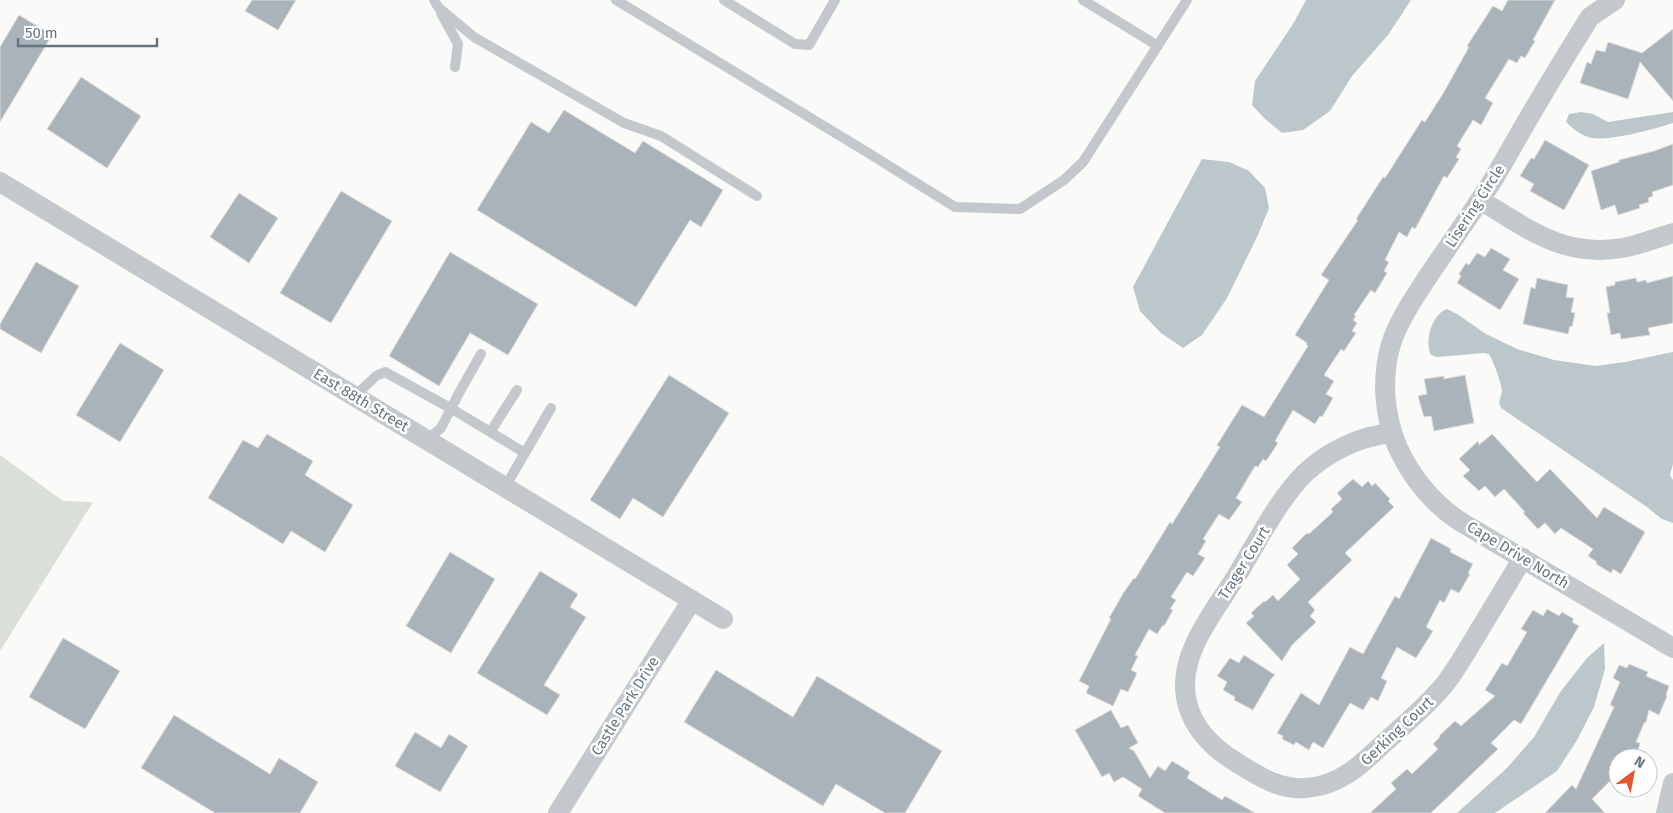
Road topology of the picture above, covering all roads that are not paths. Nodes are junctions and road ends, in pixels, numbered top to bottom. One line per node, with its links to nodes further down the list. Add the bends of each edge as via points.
1 (616, 0): 8 (lane, via 955,207 1020,209 1064,180 1083,162)
2 (724, 0): 3 (lane, via 795,44 809,45)
3 (835, 0)
4 (1083, 0): 8 (lane)
5 (1187, 0): 8 (lane)
6 (1615, 0): 12 (street, Lisering Circle, via 1590,17)
7 (436, 4): 9 (lane, via 458,44); 11 (lane, via 474,37 624,123 661,136)
8 (1158, 46)
9 (455, 67)
10 (0, 182): 16 (street, East 88th Street)
11 (757, 196)
12 (1480, 200): 13 (street, via 1538,235 1578,249 1603,251); 20 (street, Lisering Circle, via 1418,292 1394,336 1385,381)
13 (1673, 233)
14 (482, 354): 17 (lane)
15 (517, 390): 19 (lane)
16 (355, 396): 17 (lane, via 385,372); 21 (street, East 88th Street)
17 (452, 408): 19 (lane); 21 (lane, via 441,428)
18 (551, 408): 22 (lane)
19 (491, 431): 22 (lane)
20 (1392, 433): 24 (street, Cape Drive North, via 1411,473 1440,506); 28 (street, Trager Court, via 1350,444 1305,473 1288,493 1198,638 1186,669 1186,696 1195,723)
21 (427, 440): 23 (street, East 88th Street)
22 (525, 452): 23 (lane)
23 (506, 487): 25 (street, East 88th Street)
24 (1523, 558): 27 (street, Cape Drive North); 28 (street, Gerking Court, via 1446,682 1422,709 1361,765 1342,778 1320,787 1282,786 1226,757)
25 (692, 600): 26 (street, East 88th Street); 30 (street, Castle Park Drive)
26 (723, 619)
27 (1673, 648)
28 (1213, 745)
29 (1673, 783): 31 (street)
30 (558, 813)
31 (1666, 813)

